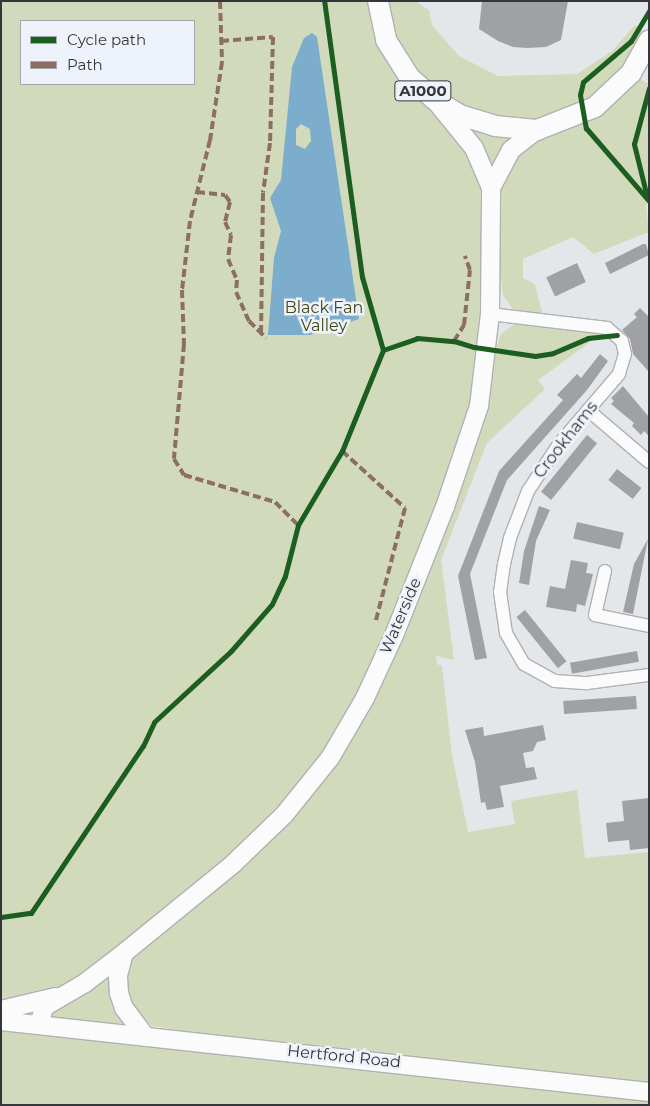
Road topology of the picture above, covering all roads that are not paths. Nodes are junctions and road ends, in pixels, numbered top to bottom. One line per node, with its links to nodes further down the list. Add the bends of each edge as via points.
1 (378, 1): 3 (main road, A1000, via 386,40 396,59 410,78)
2 (649, 41): 4 (main road, A1000, via 631,73 605,99 584,112)
3 (434, 100): 4 (main road, A1000, via 477,122); 5 (main road, Waterside, via 474,148)
4 (537, 130): 5 (main road, Waterside, via 510,150)
5 (491, 188): 6 (main road, Waterside)
6 (490, 314): 7 (street, Crookhams, via 607,328 617,335 623,347 623,368); 12 (main road, Waterside, via 479,406 441,516 395,633 365,698 330,758 284,815 234,864)
7 (588, 410): 8 (street); 11 (street, Crookhams, via 539,471 517,518 500,592 504,626 524,664 555,681 587,683)
8 (647, 458)
9 (605, 571): 10 (street, via 595,615)
10 (649, 626)
11 (649, 675)
12 (124, 953): 13 (main road, Waterside, via 85,983); 17 (main road, via 118,976 119,993 124,1008)
13 (58, 997): 14 (main road, Waterside); 16 (main road, Waterside, via 44,1007)
14 (1, 1010)
15 (1, 1021): 16 (main road, Hertford Road)
16 (39, 1025): 17 (main road, Hertford Road)
17 (146, 1037): 18 (main road, Hertford Road)
18 (649, 1092)

